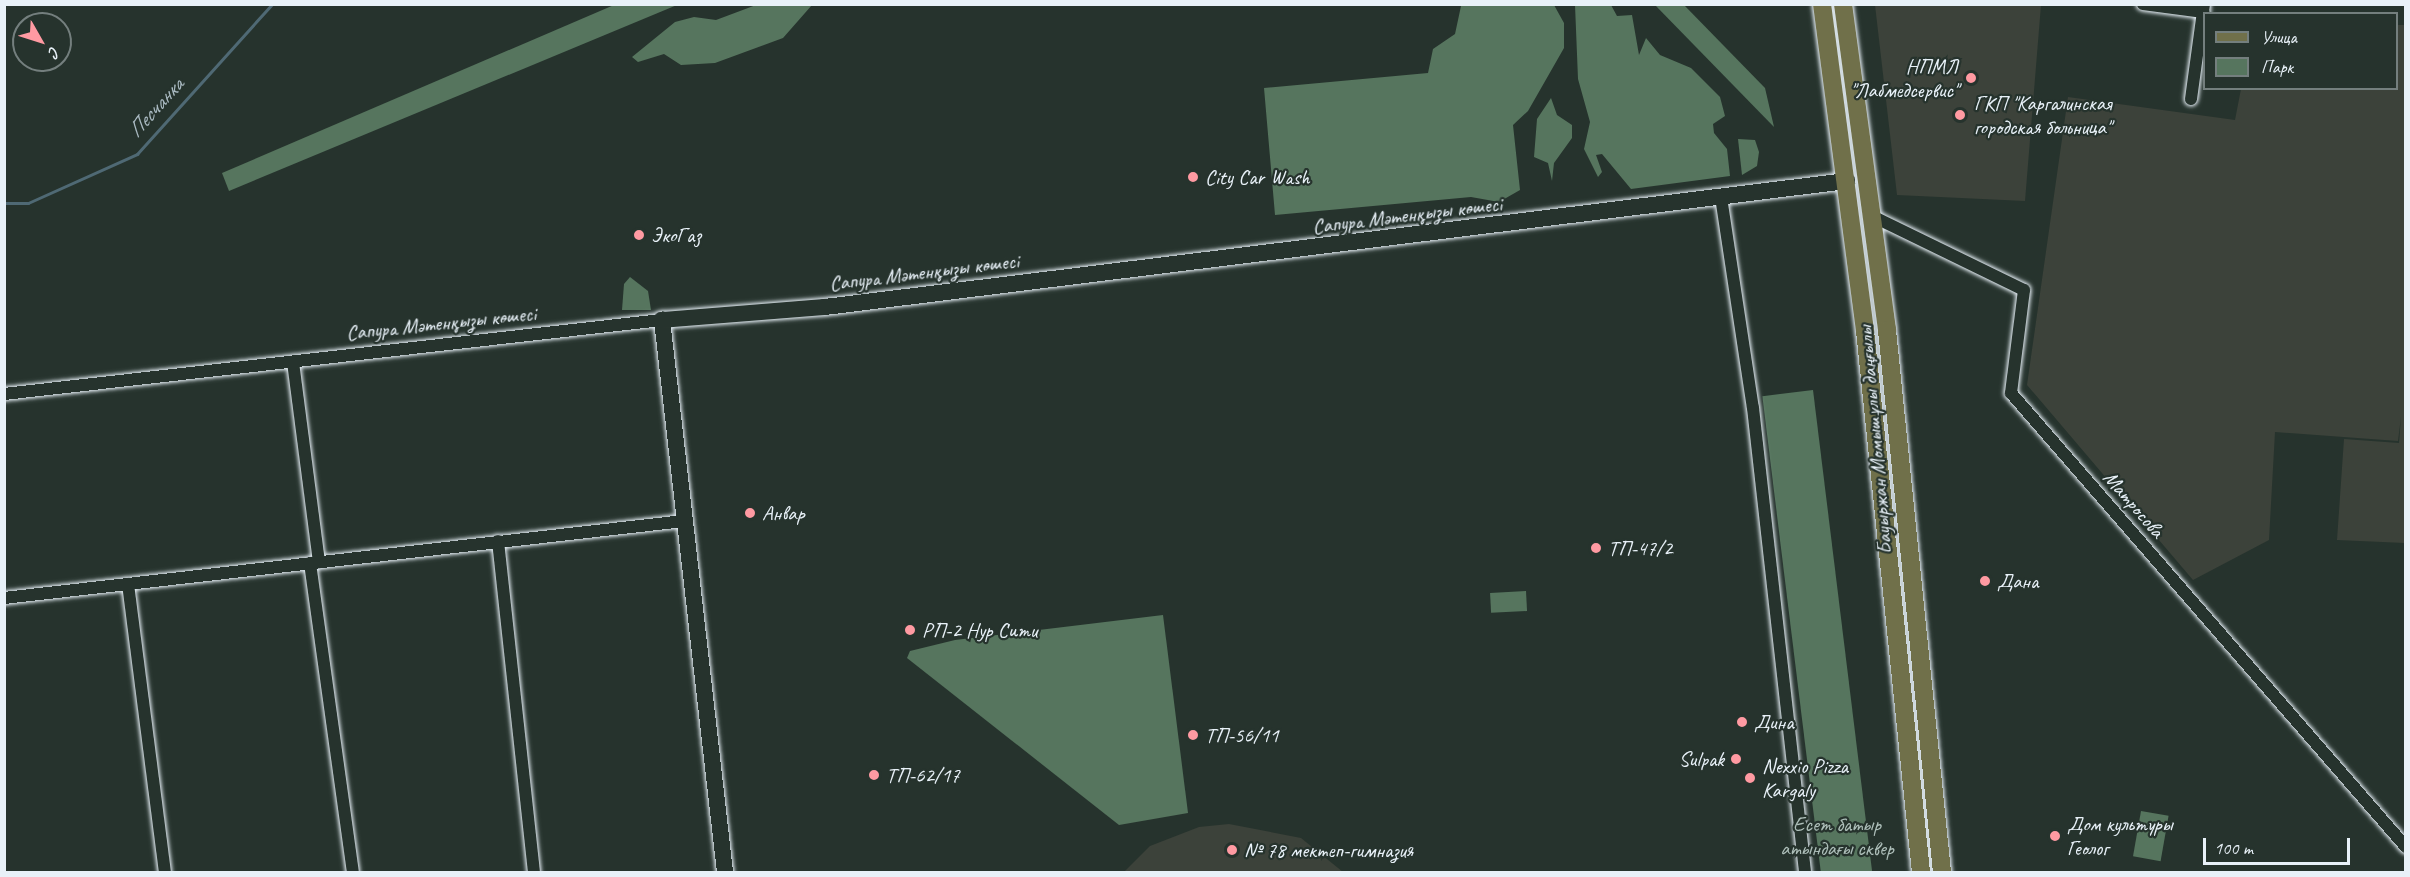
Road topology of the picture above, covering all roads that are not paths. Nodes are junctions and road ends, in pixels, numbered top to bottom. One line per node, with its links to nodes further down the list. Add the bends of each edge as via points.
1 (1822, 4): 7 (main road, Бауыржан Момышұлы даңғылы)
2 (1844, 4): 6 (main road, Бауыржан Момышұлы даңғылы)
3 (2143, 4): 4 (street)
4 (2203, 8): 5 (street)
5 (2191, 99)
6 (1868, 179): 7 (main road); 9 (main road, Бауыржан Момышұлы даңғылы)
7 (1847, 181): 8 (street, Сапура Мәтенқызы көшесі); 11 (main road, Бауыржан Момышұлы даңғылы)
8 (1721, 197): 10 (street, Сапура Мәтенқызы көшесі, via 825,307); 25 (street, via 1753,408)
9 (1872, 216): 12 (main road, Бауыржан Момышұлы даңғылы); 20 (street, Матросова, via 2024,290 2012,393)
10 (662, 320): 13 (street, Сапура Мәтенқызы көшесі); 15 (street)
11 (1865, 330): 12 (main road); 26 (main road, Бауыржан Момышұлы даңғылы)
12 (1887, 330): 27 (main road, Бауыржан Момышұлы даңғылы)
13 (293, 362): 14 (street, Сапура Мәтенқызы көшесі); 17 (street)
14 (4, 394)
15 (684, 521): 16 (street); 24 (street)
16 (498, 541): 17 (street); 23 (street)
17 (314, 562): 18 (street); 22 (street)
18 (128, 584): 19 (street); 21 (street)
19 (4, 598)
20 (2406, 847)
21 (165, 873)
22 (353, 873)
23 (534, 873)
24 (725, 873)
25 (1805, 873)
26 (1920, 873)
27 (1942, 873)

